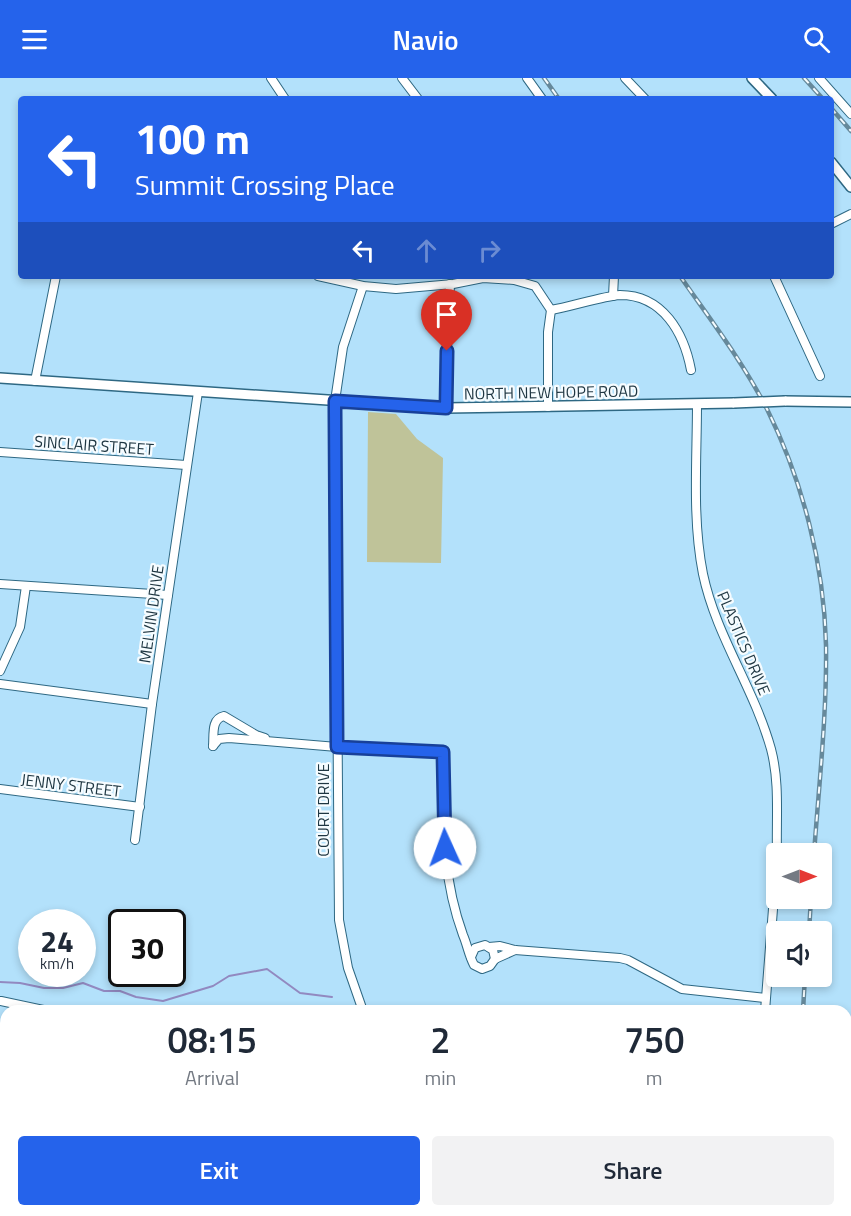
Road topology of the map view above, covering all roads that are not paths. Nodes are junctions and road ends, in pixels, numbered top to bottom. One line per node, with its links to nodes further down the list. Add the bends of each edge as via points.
1 (272, 78): 7 (street)
2 (402, 78): 8 (street)
3 (527, 78): 9 (street)
4 (625, 78): 10 (street)
5 (819, 78): 12 (street)
6 (755, 79): 11 (main road)
7 (283, 96)
8 (413, 96)
9 (540, 96)
10 (642, 96)
11 (769, 96)
12 (851, 114)
13 (834, 166): 14 (main road)
14 (851, 187)
15 (851, 214): 16 (street)
16 (834, 222)
17 (55, 279): 32 (street)
18 (332, 279): 25 (street)
19 (475, 279): 24 (street)
20 (504, 279): 26 (street)
21 (532, 279): 26 (street)
22 (614, 279): 27 (street)
23 (775, 279): 30 (street)
24 (450, 284): 25 (street, via 396,289); 38 (street)
25 (363, 286): 34 (street, COURT DRIVE, via 343,347)
26 (535, 286): 28 (street)
27 (613, 296): 28 (street); 29 (street, via 642,300 666,315 684,341)
28 (551, 310): 37 (street)
29 (691, 370)
30 (820, 376)
31 (0, 378): 32 (main road, NORTH NEW HOPE ROAD)
32 (35, 381): 33 (main road, NORTH NEW HOPE ROAD)
33 (198, 392): 34 (main road, NORTH NEW HOPE ROAD); 40 (street, MELVIN DRIVE)
34 (335, 401): 38 (main road, NORTH NEW HOPE ROAD); 48 (street, COURT DRIVE)
35 (851, 402): 36 (main road, NORTH NEW HOPE ROAD, bridge)
36 (697, 404): 37 (main road, NORTH NEW HOPE ROAD); 52 (street, PLASTICS DRIVE, via 697,519 703,573 718,623 771,748 777,787)
37 (548, 407): 38 (main road, NORTH NEW HOPE ROAD)
38 (446, 408)
39 (0, 452): 40 (street, SINCLAIR STREET)
40 (186, 465): 43 (street, MELVIN DRIVE)
41 (0, 584): 42 (street)
42 (26, 586): 43 (street); 44 (street, via 20,627)
43 (168, 595): 46 (street, MELVIN DRIVE)
44 (0, 671)
45 (0, 684): 46 (street)
46 (152, 704): 50 (street, MELVIN DRIVE)
47 (275, 741): 47 (street, via 256,735 225,716 215,722 213,746 219,739 229,738); 48 (street)
48 (337, 747): 54 (street, via 443,752 446,871); 63 (street, COURT DRIVE, via 339,920 348,968)
49 (0, 789): 50 (street, JENNY STREET)
50 (140, 807): 51 (street, MELVIN DRIVE)
51 (135, 840)
52 (777, 843)
53 (773, 909): 60 (street)
54 (464, 937): 55 (street); 58 (street)
55 (480, 945): 56 (street); 58 (street)
56 (489, 947): 57 (street); 59 (street)
57 (515, 950): 59 (street); 60 (street, via 620,958 682,989)
58 (471, 957): 59 (street, via 474,965 482,969)
59 (495, 958)
60 (765, 998): 64 (street)
61 (0, 1001): 62 (street)
62 (19, 1005)
63 (361, 1005)
64 (765, 1005)

